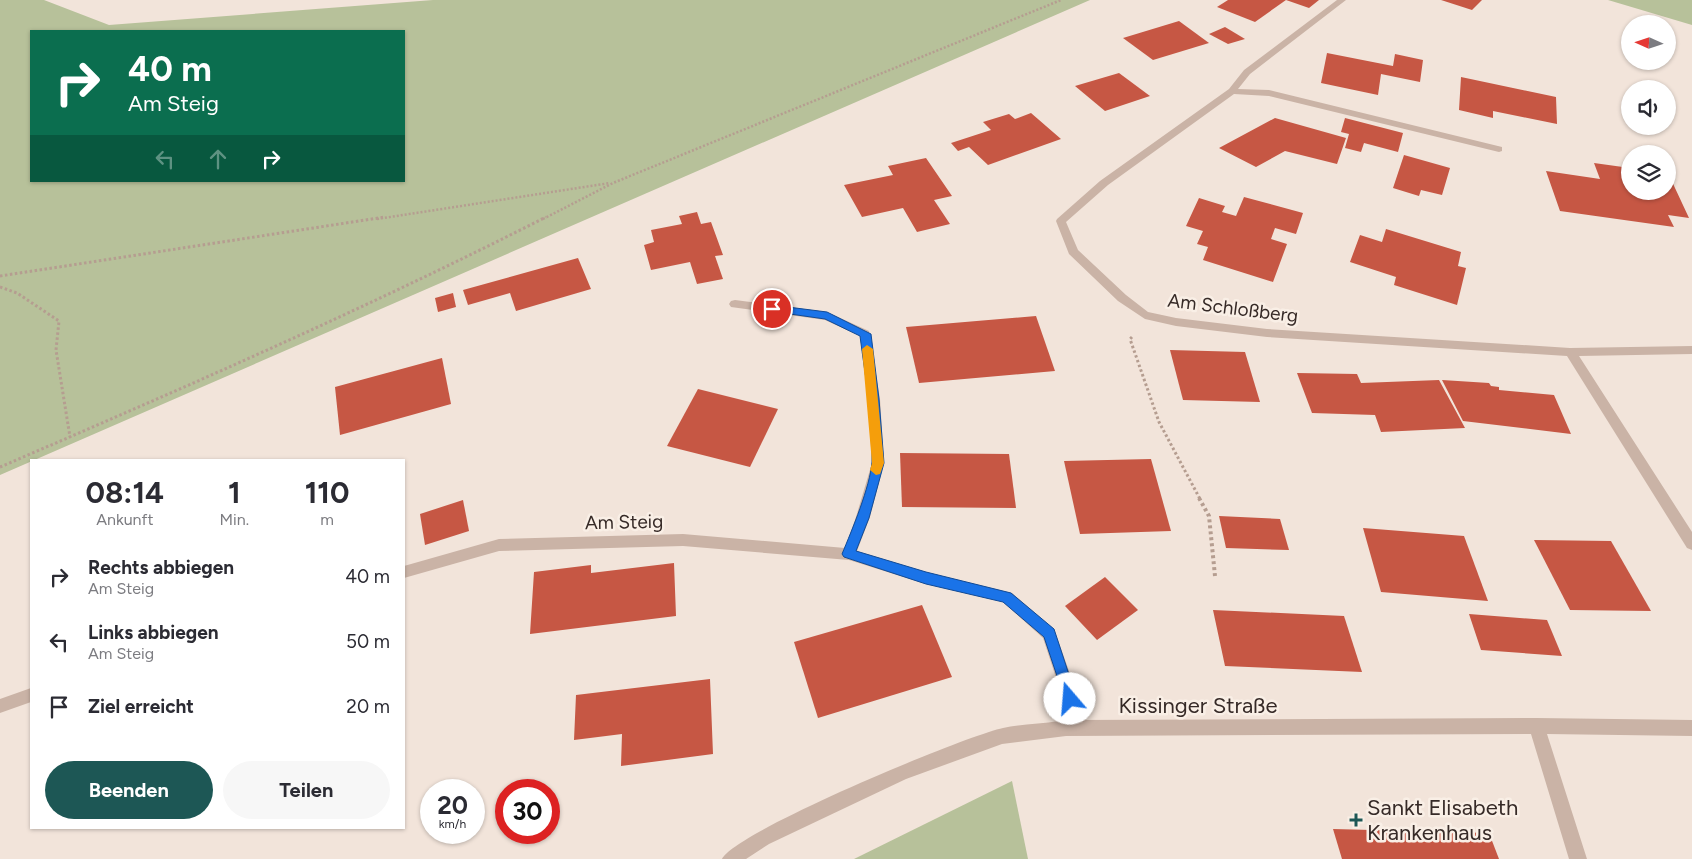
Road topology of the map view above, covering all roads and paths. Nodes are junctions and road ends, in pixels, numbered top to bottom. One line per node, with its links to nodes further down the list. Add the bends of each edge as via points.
1 (1061, 0): 5 (path)
2 (1342, 0): 3 (street, Am Schloßberg, via 1247,72)
3 (1232, 91): 4 (street, via 1269,93); 11 (street, Am Schloßberg, via 1104,183 1061,221 1073,252 1122,298 1146,315 1185,324 1267,333)
4 (1500, 149)
5 (613, 183): 6 (path); 12 (path, via 415,281 189,386)
6 (0, 276)
7 (0, 287): 12 (path, via 17,293 58,321 56,350)
8 (735, 304): 15 (street, via 827,316 865,334 878,463)
9 (1130, 339): 17 (path, via 1158,422 1209,516)
10 (1692, 350): 11 (street, Am Schloßberg)
11 (1570, 352): 14 (street)
12 (70, 437): 13 (path)
13 (0, 467)
14 (1692, 544)
15 (849, 554): 16 (street, Am Steig, via 683,540 499,545); 21 (street, Am Steig, via 926,578 1006,597 1049,634 1070,699)
16 (405, 572)
17 (1215, 576)
18 (30, 695): 19 (street)
19 (0, 706)
20 (1537, 726): 21 (street, Kissinger Straße); 22 (street, Kissinger Straße); 24 (street)
21 (1066, 728): 23 (street, Kissinger Straße, via 1002,736 903,772 763,838)
22 (1692, 728)
23 (731, 859)
24 (1578, 859)

